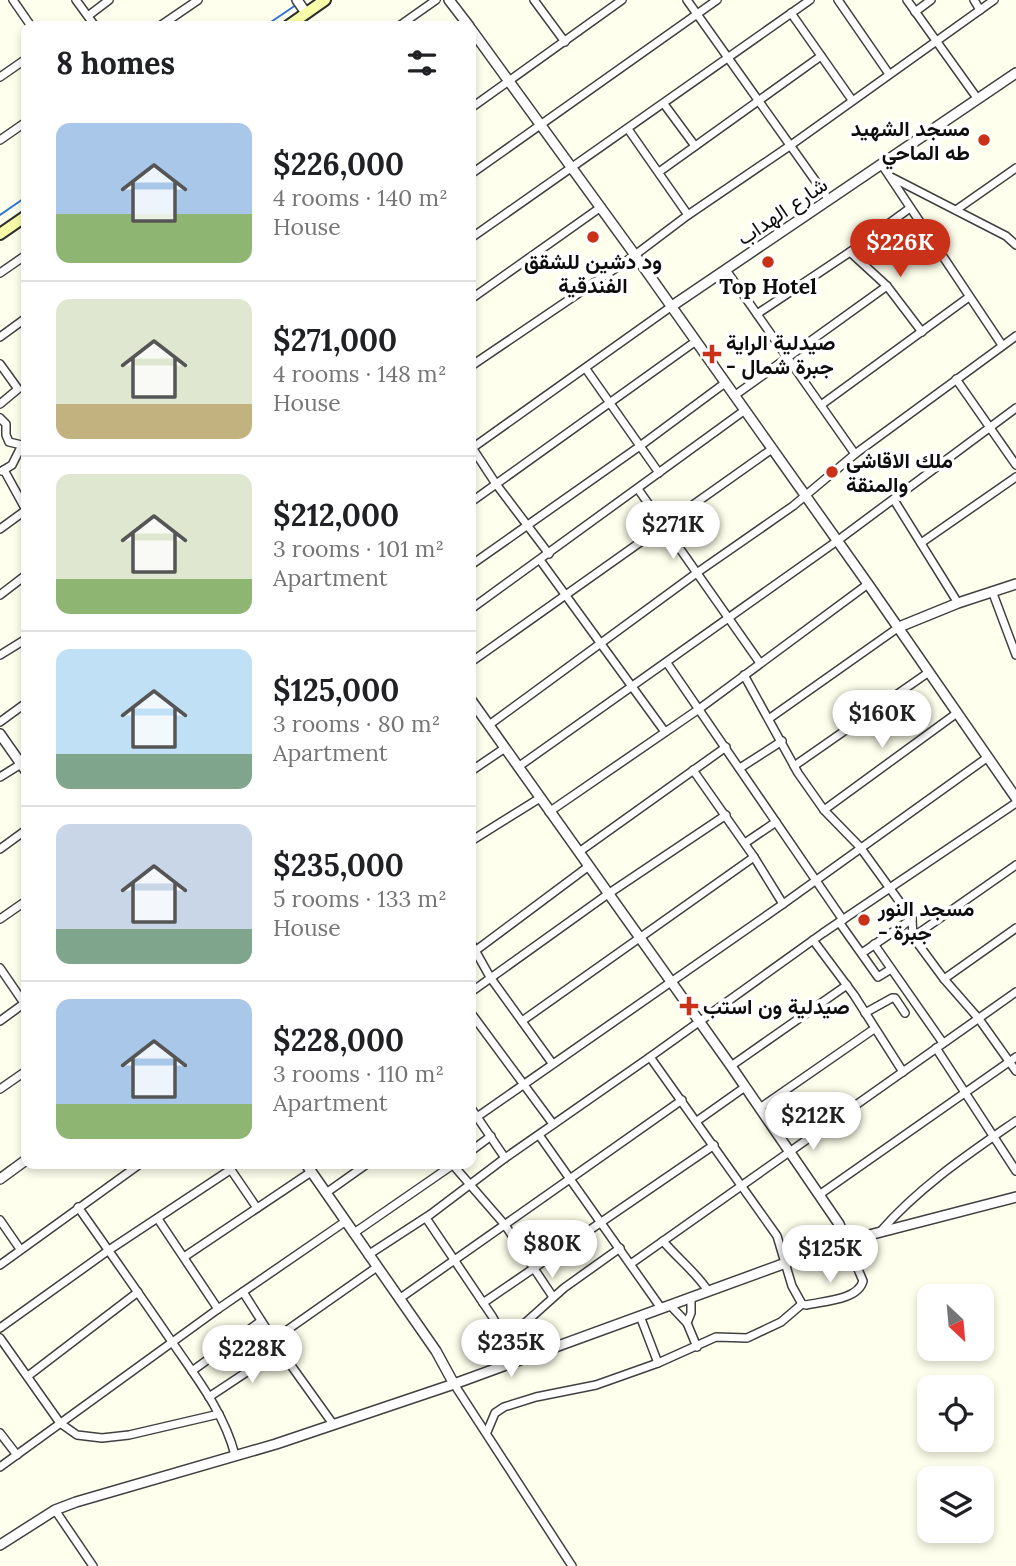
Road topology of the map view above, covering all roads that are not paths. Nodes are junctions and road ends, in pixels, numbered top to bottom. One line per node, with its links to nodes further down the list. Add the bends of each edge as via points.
1 (76, 0): 24 (street)
2 (110, 0): 24 (street)
3 (198, 0): 27 (street)
4 (297, 0): 21 (street)
5 (326, 0): 21 (main road)
6 (436, 0): 29 (street)
7 (449, 0): 30 (street)
8 (534, 0): 33 (street)
9 (622, 0): 33 (street)
10 (687, 0): 23 (street)
11 (717, 0): 23 (street)
12 (810, 0): 22 (street)
13 (838, 0): 38 (street)
14 (906, 0): 20 (street)
15 (931, 0): 20 (street)
16 (974, 0): 19 (street)
17 (994, 0): 19 (street)
18 (16, 1): 25 (street)
19 (980, 10): 32 (street)
20 (915, 12): 32 (street)
21 (306, 13): 28 (main road)
22 (791, 13): 34 (street); 35 (street)
23 (696, 15): 35 (street); 47 (street)
24 (88, 16): 26 (street)
25 (28, 21)
26 (92, 21)
27 (168, 21)
28 (295, 21)
29 (406, 21)
30 (464, 21)
31 (476, 38): 40 (street)
32 (937, 41): 38 (street); 41 (street)
33 (565, 42): 40 (street)
34 (821, 56): 42 (street); 43 (street)
35 (727, 58): 43 (street); 44 (street)
36 (21, 62): 39 (street)
37 (1016, 73): 41 (street, شارع الهداب)
38 (889, 74): 42 (street)
39 (0, 77)
40 (509, 82): 45 (street); 47 (street)
41 (977, 98): 52 (street, شارع الهداب)
42 (852, 100): 50 (street)
43 (759, 102): 50 (street); 51 (street)
44 (664, 104): 48 (street); 51 (street)
45 (476, 105)
46 (21, 125): 49 (street)
47 (541, 125): 53 (street); 55 (street)
48 (628, 129): 53 (street); 56 (street)
49 (0, 140)
50 (791, 145): 58 (street); 62 (street)
51 (695, 146): 56 (street)
52 (882, 165): 57 (street); 58 (street, شارع الهداب)
53 (573, 168): 59 (street); 65 (street)
54 (1016, 168): 61 (street)
55 (476, 170)
56 (659, 172): 62 (street)
57 (889, 176): 60 (street); 61 (street)
58 (829, 200): 70 (street, شارع الهداب)
59 (601, 207): 68 (street); 73 (street)
60 (911, 208): 67 (street); 74 (street)
61 (956, 210): 66 (street)
62 (688, 215): 68 (street)
63 (21, 219): 64 (main road)
64 (0, 234)
65 (476, 235)
66 (1016, 245)
67 (850, 252): 72 (street); 76 (street)
68 (635, 255): 75 (street); 85 (street)
69 (21, 258): 71 (street)
70 (726, 270): 75 (street, شارع الهداب); 76 (street)
71 (0, 273)
72 (887, 286): 78 (street); 83 (street)
73 (476, 295)
74 (970, 297): 78 (street); 82 (street)
75 (672, 306): 81 (street); 87 (street)
76 (757, 314): 83 (street)
77 (21, 322): 80 (street)
78 (922, 332): 94 (street)
79 (1016, 335): 82 (street)
80 (0, 337)
81 (696, 341): 89 (street); 93 (street)
82 (1002, 345): 88 (street)
83 (788, 358): 92 (street); 94 (street)
84 (0, 359): 90 (street)
85 (476, 363)
86 (0, 365): 95 (street, via 18,389)
87 (586, 369): 93 (street); 101 (street)
88 (956, 379): 99 (street); 106 (street)
89 (725, 383): 92 (street); 102 (street)
90 (21, 384)
91 (21, 392): 95 (street)
92 (734, 396): 97 (street)
93 (611, 403): 102 (street); 111 (street)
94 (821, 404): 106 (street)
95 (0, 405)
96 (1016, 408): 99 (street)
97 (745, 410): 103 (street); 109 (street)
98 (0, 418): 100 (street, via 6,424 9,442)
99 (990, 427): 107 (street); 115 (street)
100 (21, 444)
101 (476, 444)
102 (640, 446): 109 (street); 119 (street)
103 (772, 449): 113 (street); 118 (street)
104 (21, 450): 108 (street)
105 (476, 454): 111 (street)
106 (855, 454): 113 (street)
107 (1016, 465)
108 (2, 471): 116 (street)
109 (659, 473): 112 (street)
110 (1016, 477): 122 (street)
111 (496, 484): 114 (street); 119 (street)
112 (638, 489): 118 (street); 123 (street)
113 (804, 494): 121 (street); 126 (street)
114 (476, 498)
115 (894, 500): 121 (street); 122 (street)
116 (21, 502)
117 (21, 513): 120 (street)
118 (664, 525): 126 (street); 132 (street)
119 (528, 526): 123 (street); 125 (street)
120 (0, 528)
121 (837, 541): 128 (street); 135 (street)
122 (921, 542): 133 (street)
123 (549, 554): 124 (street)
124 (540, 560): 132 (street); 134 (street)
125 (476, 562)
126 (698, 572): 135 (street); 138 (street)
127 (21, 579): 131 (street)
128 (868, 584): 136 (street); 143 (street)
129 (1016, 584): 130 (street)
130 (992, 592): 133 (street); 140 (street)
131 (0, 595)
132 (566, 596): 138 (street); 141 (street)
133 (958, 603): 136 (street)
134 (476, 605)
135 (729, 618): 142 (street); 143 (street)
136 (899, 628): 144 (street); 151 (street)
137 (21, 642): 139 (street)
138 (601, 642): 146 (street); 153 (street)
139 (0, 655)
140 (1016, 655)
141 (476, 659)
142 (667, 663): 146 (street); 149 (street)
143 (760, 663): 145 (street)
144 (929, 672): 150 (street); 161 (street)
145 (744, 675): 149 (street); 151 (street)
146 (634, 687): 154 (street); 162 (street)
147 (21, 707): 152 (street)
148 (476, 709): 153 (street)
149 (699, 709): 154 (street); 157 (street)
150 (957, 713): 159 (street); 171 (street)
151 (770, 718): 156 (street)
152 (0, 722)
153 (489, 725): 158 (street)
154 (665, 732): 172 (street)
155 (0, 734): 160 (street)
156 (782, 741): 161 (street); 164 (street)
157 (726, 747): 164 (street); 166 (street)
158 (505, 748): 162 (street); 163 (street)
159 (988, 757): 168 (street); 178 (street)
160 (21, 763)
161 (794, 766): 171 (street)
162 (518, 767): 169 (street)
163 (476, 768)
164 (740, 768): 174 (street)
165 (21, 769): 167 (street)
166 (693, 770): 173 (street); 180 (street)
167 (0, 777)
168 (1013, 788): 170 (street)
169 (540, 798): 172 (street); 176 (street)
170 (1016, 800): 185 (street)
171 (824, 810): 178 (street)
172 (549, 812): 180 (street)
173 (726, 815): 177 (street); 186 (street)
174 (776, 822): 177 (street); 184 (street)
175 (21, 834): 179 (street)
176 (476, 838)
177 (745, 844): 181 (street)
178 (860, 847): 184 (street); 185 (street)
179 (0, 849)
180 (579, 852): 183 (street)
181 (754, 857): 188 (street); 193 (street)
182 (1016, 865): 194 (street)
183 (589, 866): 186 (street); 197 (street)
184 (816, 880): 188 (street); 191 (street)
185 (890, 890): 190 (street); 191 (street)
186 (608, 894): 193 (street); 202 (street)
187 (21, 904): 189 (street)
188 (783, 904): 204 (street)
189 (0, 919)
190 (912, 919): 194 (street); 196 (street)
191 (841, 921): 195 (street); 198 (street)
192 (1016, 928): 203 (street)
193 (639, 937): 204 (street); 215 (street)
194 (913, 937): 203 (street)
195 (813, 940): 205 (street); 216 (street)
196 (874, 944): 198 (street); 201 (street)
197 (476, 950)
198 (862, 953): 201 (street, via 878,977)
199 (476, 956): 202 (street)
200 (0, 968): 208 (street)
201 (891, 969): 218 (street)
202 (490, 977): 206 (street); 215 (street)
203 (944, 979): 212 (street)
204 (670, 981): 216 (street); 222 (street)
205 (846, 985): 210 (street); 223 (street)
206 (476, 988)
207 (1016, 992): 212 (street)
208 (21, 997)
209 (21, 1007): 214 (street)
210 (865, 1013): 211 (street, via 895,998); 217 (street)
211 (905, 1013)
212 (979, 1019): 218 (street); 221 (street)
213 (476, 1020): 227 (street)
214 (0, 1021)
215 (522, 1021): 222 (street)
216 (699, 1022): 220 (street); 223 (street)
217 (874, 1029): 225 (street); 232 (street)
218 (943, 1043): 219 (street)
219 (936, 1048): 225 (street); 230 (street)
220 (650, 1057): 231 (street); 236 (street)
221 (1013, 1059): 224 (street); 230 (street)
222 (552, 1063): 227 (street)
223 (731, 1066): 228 (street)
224 (1016, 1071)
225 (903, 1072): 242 (street)
226 (21, 1074): 229 (street)
227 (523, 1085): 233 (street); 236 (street)
228 (746, 1087): 232 (street); 234 (street)
229 (0, 1089)
230 (966, 1094): 239 (street); 259 (street)
231 (682, 1100): 234 (street); 255 (street)
232 (760, 1108): 242 (street)
233 (477, 1117): 238 (street)
234 (697, 1121): 240 (street)
235 (1016, 1121): 239 (street)
236 (553, 1124): 237 (street)
237 (539, 1135): 243 (street); 255 (street)
238 (491, 1136): 241 (street); 243 (street)
239 (994, 1136): 253 (street); 269 (street, via 930,1181)
240 (714, 1145): 257 (street); 267 (street)
241 (476, 1148)
242 (789, 1152): 257 (street); 259 (street)
243 (505, 1158): 256 (street)
244 (21, 1163): 254 (street)
245 (133, 1169): 261 (street)
246 (225, 1169): 264 (street)
247 (229, 1169): 262 (street)
248 (307, 1169): 262 (street)
249 (309, 1169): 258 (street)
250 (360, 1169): 258 (street)
251 (447, 1169): 270 (street)
252 (457, 1169): 256 (street)
253 (1016, 1171)
254 (1, 1177)
255 (571, 1179): 267 (street); 268 (street)
256 (468, 1185): 263 (street); 268 (street)
257 (743, 1186): 271 (street); 279 (street, via 777,1236)
258 (326, 1193): 266 (street)
259 (819, 1195): 272 (street)
260 (1016, 1197): 269 (street)
261 (79, 1207): 274 (street); 275 (street)
262 (257, 1208): 277 (street)
263 (426, 1217): 276 (street); 278 (street)
264 (158, 1219): 275 (street); 277 (street)
265 (0, 1220): 274 (street)
266 (346, 1221): 270 (street); 286 (street)
267 (602, 1221): 273 (street); 283 (street)
268 (505, 1226): 278 (street); 283 (street)
269 (880, 1231): 272 (street)
270 (354, 1233): 276 (street)
271 (663, 1241): 280 (street); 284 (street)
272 (846, 1241): 279 (street); 291 (street, via 863,1281 861,1287 849,1295)
273 (620, 1248): 280 (street); 287 (street)
274 (20, 1250): 281 (street)
275 (109, 1250): 285 (street); 297 (street)
276 (368, 1255): 282 (street)
277 (184, 1257): 293 (street)
278 (456, 1260): 289 (street); 290 (street)
279 (785, 1262): 284 (street); 291 (street)
280 (632, 1263): 292 (street)
281 (0, 1265)
282 (377, 1267): 289 (street); 299 (street)
283 (533, 1268): 287 (street); 290 (street)
284 (708, 1291): 288 (street)
285 (138, 1292): 301 (street); 307 (street)
286 (243, 1292): 293 (street); 295 (street)
287 (553, 1297): 300 (street)
288 (691, 1297): 292 (street); 296 (street)
289 (399, 1299): 308 (street)
290 (483, 1303): 300 (street)
291 (802, 1304): 302 (street, via 764,1332 747,1338 716,1336)
292 (666, 1306): 294 (street); 296 (street)
293 (218, 1309): 301 (street)
294 (640, 1316): 304 (street); 305 (street)
295 (261, 1321): 299 (street); 306 (street)
296 (687, 1323): 302 (street)
297 (0, 1328)
298 (0, 1338): 307 (street)
299 (274, 1340): 303 (street)
300 (506, 1340): 304 (street)
301 (172, 1342): 306 (street); 311 (street)
302 (697, 1347): 305 (street)
303 (280, 1350): 309 (street); 312 (street)
304 (517, 1361): 308 (street)
305 (658, 1363): 313 (street, via 596,1385 504,1407 495,1413)
306 (192, 1371): 309 (street)
307 (28, 1376): 311 (street)
308 (454, 1384): 312 (street); 313 (street)
309 (209, 1397): 310 (street)
310 (219, 1414): 311 (street, via 102,1438 77,1436); 316 (street)
311 (60, 1423): 315 (street)
312 (333, 1424): 316 (street)
313 (487, 1432): 321 (street)
314 (0, 1433): 315 (street)
315 (17, 1455): 317 (street)
316 (235, 1455): 318 (street)
317 (0, 1467)
318 (55, 1510): 319 (street); 320 (street)
319 (0, 1545)
320 (93, 1566)
321 (572, 1566)

